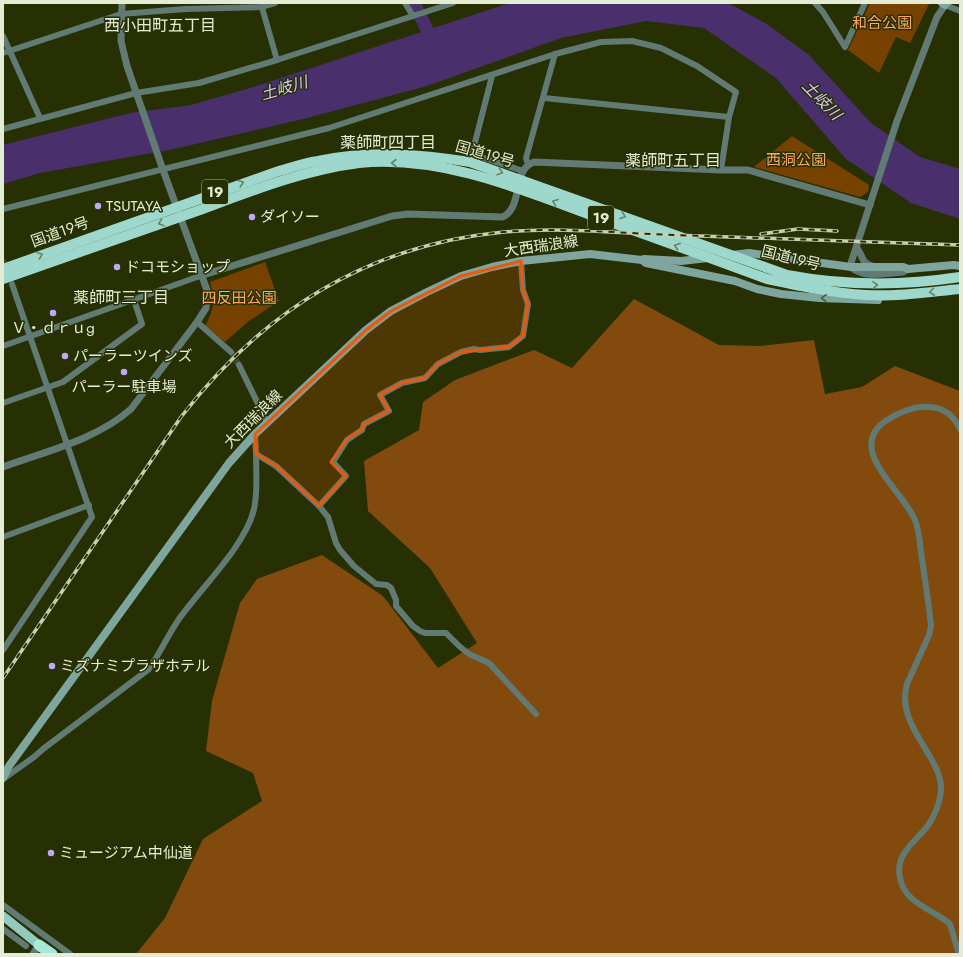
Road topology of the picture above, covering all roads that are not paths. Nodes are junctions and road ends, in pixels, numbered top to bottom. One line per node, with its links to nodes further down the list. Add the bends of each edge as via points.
1 (122, 3): 10 (street)
2 (275, 3): 8 (street)
3 (405, 3): 11 (street)
4 (453, 3): 11 (street)
5 (815, 3): 6 (street, via 844,47)
6 (865, 3)
7 (945, 4): 9 (street); 28 (street, via 937,17 897,121)
8 (261, 5): 10 (street); 16 (street)
9 (960, 11)
10 (121, 14): 13 (street); 18 (street, via 120,41)
11 (413, 16): 16 (street)
12 (3, 36): 13 (street)
13 (10, 51): 14 (street); 21 (street)
14 (3, 53)
15 (555, 54): 17 (street); 19 (street); 20 (street, via 601,42 632,41 661,48 697,66 736,92)
16 (277, 60): 18 (street, via 199,83)
17 (492, 76): 25 (street, via 329,128); 27 (street, via 472,154)
18 (137, 96): 21 (street); 25 (street)
19 (544, 98): 20 (street); 24 (street, via 526,158)
20 (730, 117): 26 (street)
21 (40, 118): 22 (street)
22 (3, 129)
23 (434, 161): 29 (highway, 国道19号 / 19, one-way to 23, via 318,160 365,154 405,154); 31 (highway, 国道19号 / 19, one-way to 31, via 360,163 329,168 280,181); 41 (highway, 国道19号 / 19)
24 (528, 164): 26 (street, via 534,162); 27 (street)
25 (163, 169): 29 (street); 30 (street)
26 (721, 170): 28 (street, via 748,170)
27 (523, 171): 42 (street, via 513,209 503,217 408,214 392,216)
28 (870, 205): 32 (street)
29 (176, 206): 31 (street); 39 (highway, 国道19号 / 19, one-way to 29)
30 (3, 210)
31 (180, 217): 42 (street); 45 (highway, 国道19号 / 19, one-way to 45)
32 (857, 246): 37 (street); 38 (street, via 866,264)
33 (734, 254): 34 (main road, via 681,261 647,258); 37 (main road, via 749,253); 44 (main road, via 730,259 730,278)
34 (642, 260): 35 (main road, 大西瑞浪線, via 590,254); 44 (main road, via 646,263)
35 (521, 261): 56 (main road, 大西瑞浪線, via 461,276 391,311 366,330); 63 (street, via 523,290 528,304 523,336 509,347 467,349 438,364 425,378 402,383 380,395 388,411 364,424 362,430 347,440 334,462 346,476)
36 (960, 266): 40 (main road)
37 (851, 267): 38 (main road); 40 (street, via 862,273 872,274 903,272)
38 (878, 267): 40 (main road)
39 (3, 268)
40 (908, 269)
41 (767, 274): 43 (highway, 国道19号 / 19, one-way to 43, via 864,285); 47 (highway, 国道19号 / 19, via 806,288 845,293)
42 (200, 276): 48 (street); 49 (street, via 207,290 208,301)
43 (960, 277)
44 (735, 281): 47 (main road, one-way to 44, via 889,299 819,298 757,289)
45 (7, 282): 50 (street)
46 (960, 289): 47 (highway, 国道19号 / 19, one-way to 47)
47 (904, 295)
48 (134, 300): 50 (street); 54 (street, via 142,324 63,382)
49 (197, 322): 52 (street); 59 (street, via 131,409 102,429)
50 (30, 336): 51 (street); 54 (street)
51 (3, 346)
52 (231, 352)
53 (239, 364): 56 (street)
54 (47, 388): 55 (street); 59 (street)
55 (3, 403)
56 (268, 422): 58 (main road, 大西瑞浪線)
57 (960, 429): 75 (street, via 948,412 920,406 884,422 876,432 871,449 878,465 917,525 931,626 905,690 916,736 935,768 941,788 936,810 927,826 907,846 901,857 900,879 912,899 950,924)
58 (255, 434): 60 (street); 67 (main road, 大西瑞浪線, via 229,463 177,532 9,766)
59 (68, 443): 61 (street); 62 (street)
60 (256, 454): 63 (street, via 276,466); 67 (street, via 254,508 251,519 241,538 178,621 159,655 148,669)
61 (3, 467)
62 (89, 505): 64 (street); 65 (street, via 92,517)
63 (319, 506): 66 (street, via 328,517 340,550 354,566 376,584 391,588 396,606 413,626 425,633 446,633 469,654 485,660)
64 (3, 537)
65 (3, 650)
66 (536, 714)
67 (3, 778)
68 (3, 905): 74 (street)
69 (7, 919): 72 (main road)
70 (3, 929): 71 (street)
71 (26, 946)
72 (36, 949): 73 (highway)
73 (52, 954)
74 (70, 954)
75 (959, 954)

